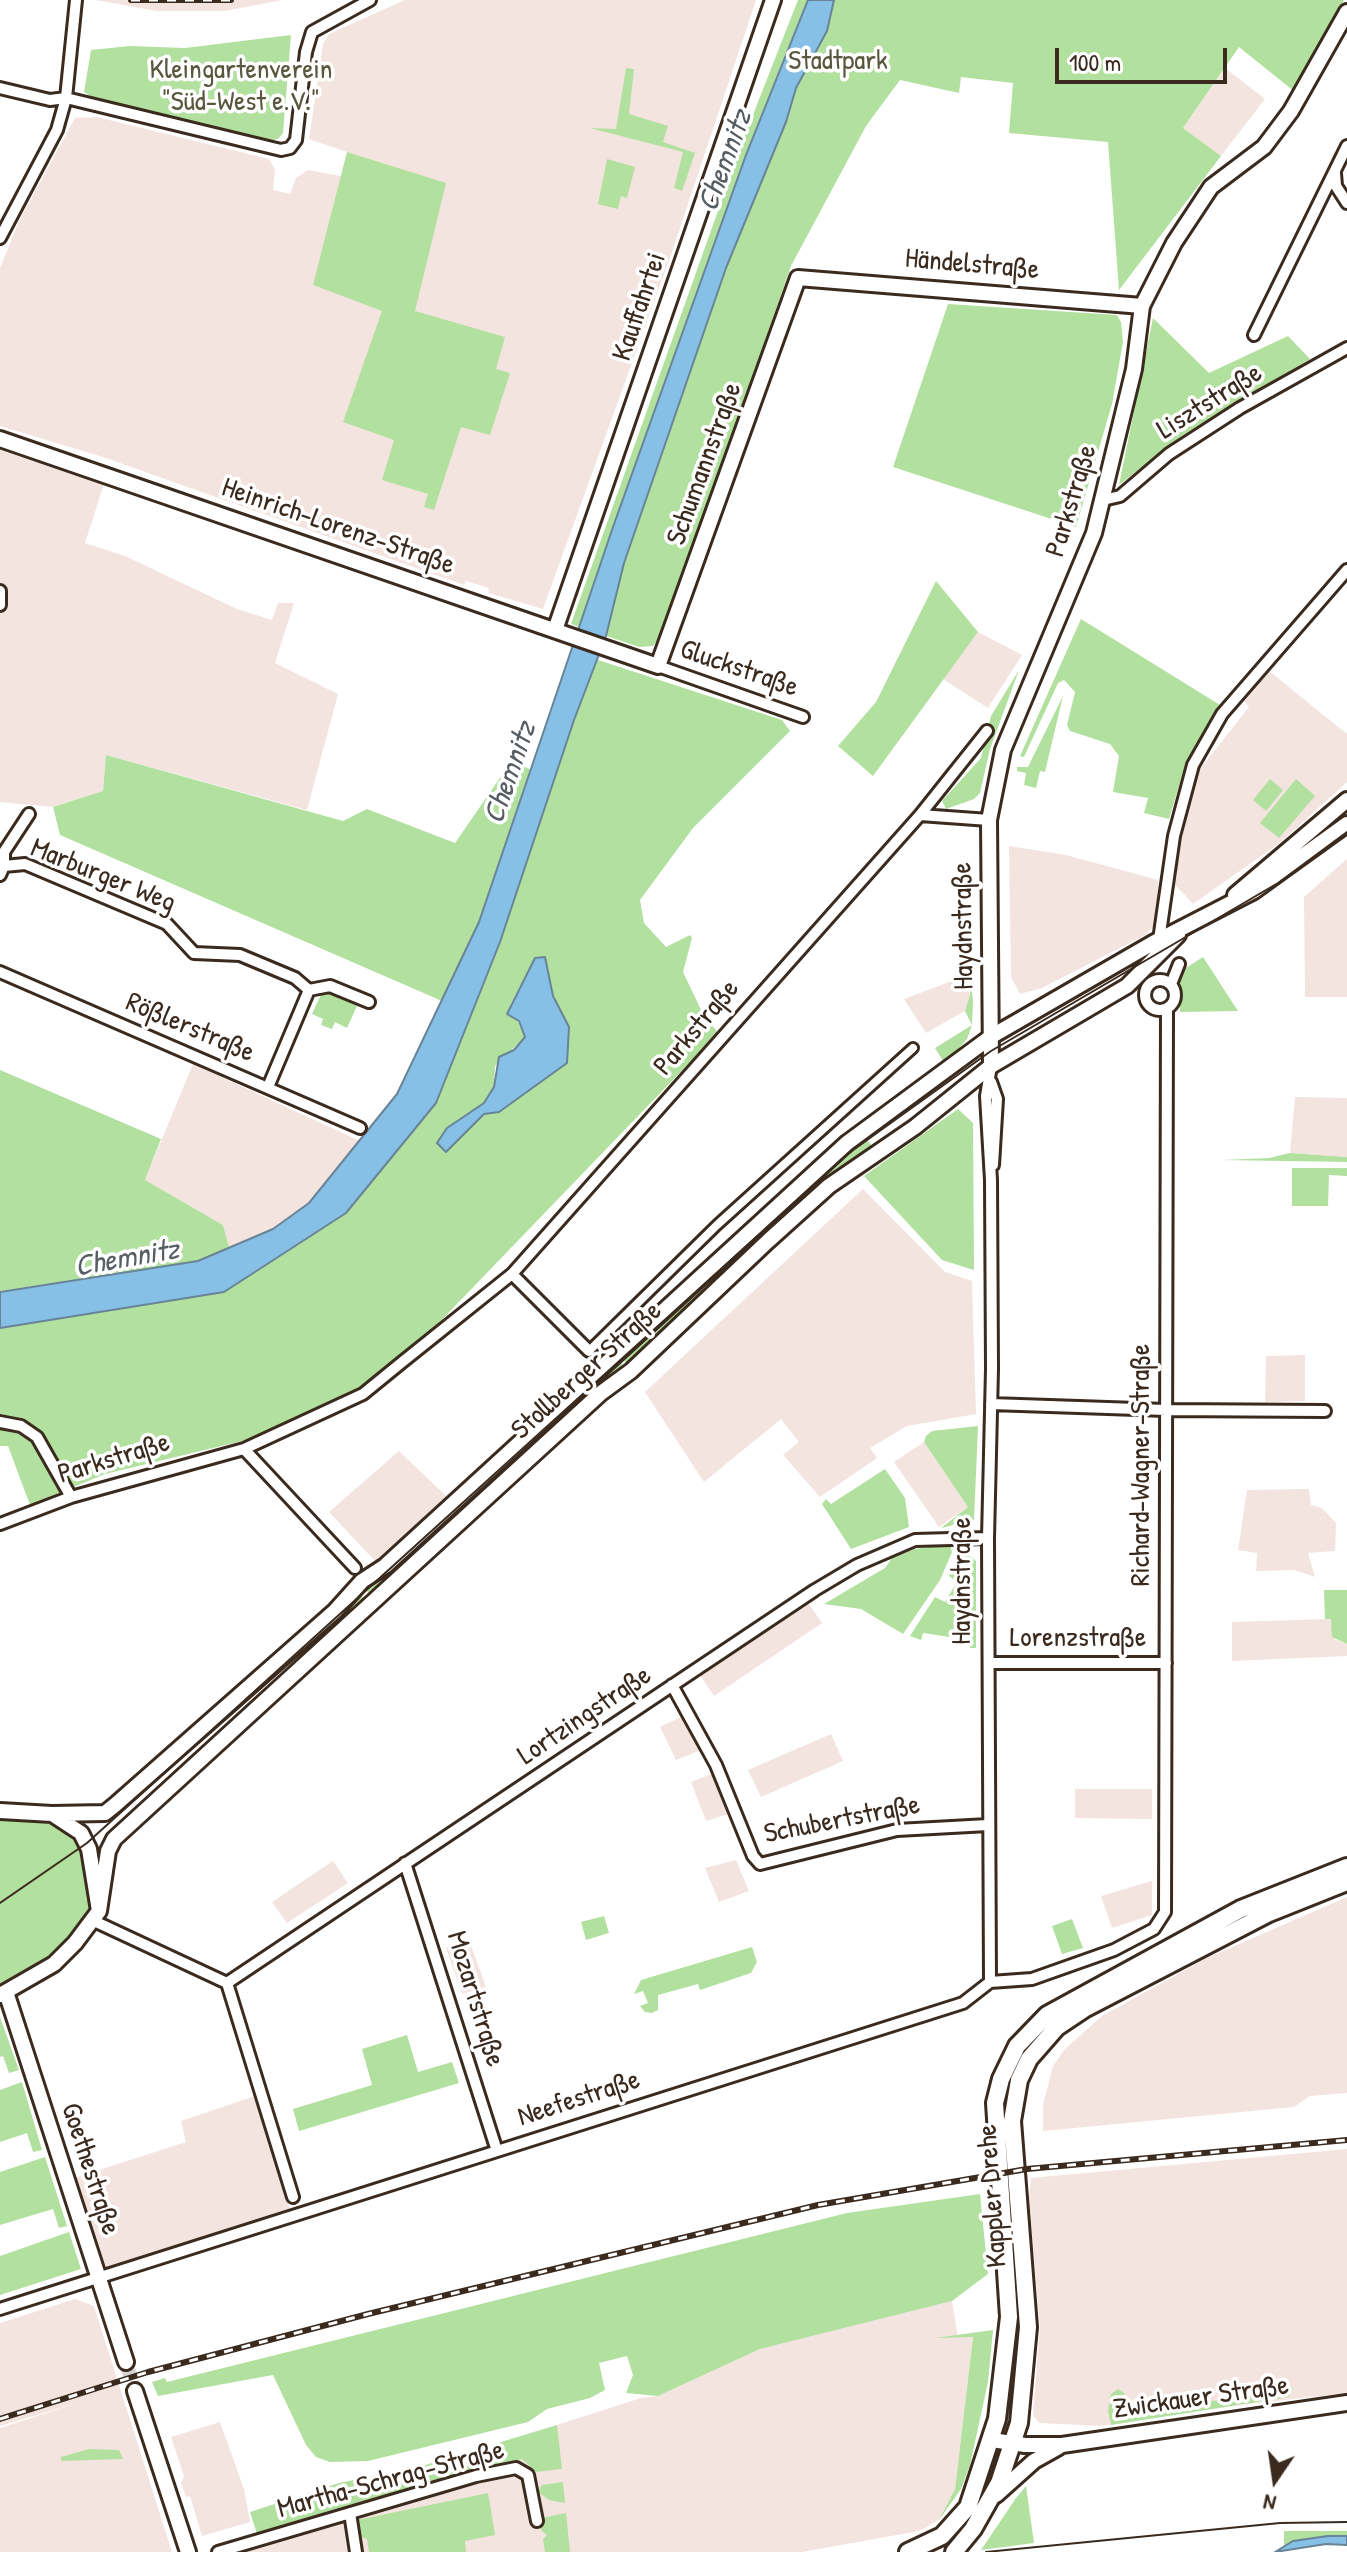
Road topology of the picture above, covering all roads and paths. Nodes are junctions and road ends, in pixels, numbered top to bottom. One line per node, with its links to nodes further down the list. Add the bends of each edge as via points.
1 (76, 0): 6 (street)
2 (370, 0): 6 (street, via 312,32 296,140 290,148)
3 (773, 0): 18 (main road, Kauffahrtei)
4 (1347, 12): 12 (main road, Parkstraße, via 1291,111 1264,147 1211,187)
5 (0, 88): 6 (street, via 50,100)
6 (66, 98): 10 (street, via 57,130)
7 (1347, 146): 8 (street)
8 (1335, 171): 9 (street, via 1336,186); 13 (street)
9 (1347, 203)
10 (0, 238)
11 (798, 278): 12 (main road, Händelstraße); 19 (main road, Schumannstraße)
12 (1142, 306): 16 (main road, Parkstraße, via 1134,369)
13 (1254, 335)
14 (1347, 348): 16 (street, Lisztstraße, via 1240,408 1169,454 1120,496)
15 (0, 439): 18 (main road, Heinrich-Lorenz-Straße)
16 (1103, 500): 25 (main road, Parkstraße, via 1003,750)
17 (1347, 570): 30 (street, via 1222,714 1193,765 1174,836)
18 (555, 630): 19 (main road, Heinrich-Lorenz-Straße)
19 (658, 666): 20 (street, Gluckstraße)
20 (803, 717)
21 (987, 731): 24 (street, Parkstraße)
22 (1347, 800): 28 (main road, Stollberger Straße)
23 (29, 814): 27 (street, Marburger Weg, via 4,852)
24 (920, 815): 25 (street); 42 (street, Parkstraße)
25 (989, 820): 37 (main road, Haydnstraße)
26 (1347, 824): 28 (main road, Stollberger Straße)
27 (2, 870): 34 (street, Marburger Weg, via 25,864 167,924 194,953 240,955 295,978)
28 (1223, 907): 29 (main road, Stollberger Straße)
29 (1181, 932): 30 (main road, Stollberger Straße); 39 (main road, Stollberger Straße, via 1127,986)
30 (1159, 940): 37 (main road, Stollberger Straße)
31 (1179, 964): 33 (street, Richard-Wagner-Straße)
32 (0, 972): 40 (street, Rößlerstraße)
33 (1171, 984): 36 (street, Richard-Wagner-Straße, via 1174,1000); 36 (street, via 1154,981 1145,993 1152,1008)
34 (309, 990): 35 (street, Marburger Weg, via 330,986); 40 (street)
35 (369, 1002)
36 (1167, 1008): 45 (street, Richard-Wagner-Straße)
37 (992, 1036): 39 (main road, Haydnstraße); 57 (main road, Stollberger Straße, via 847,1143 385,1566 105,1813)
38 (913, 1048): 43 (street, via 717,1225)
39 (991, 1073): 44 (street, Haydnstraße, via 986,1108); 62 (main road, Stollberger Straße, via 829,1186 132,1822 108,1851)
40 (268, 1087): 41 (street, Rößlerstraße)
41 (360, 1128)
42 (512, 1274): 43 (street); 48 (street, Parkstraße, via 363,1394)
43 (589, 1351)
44 (991, 1404): 45 (street); 51 (street, Haydnstraße)
45 (1166, 1410): 46 (street); 54 (street, Richard-Wagner-Straße)
46 (1325, 1411)
47 (0, 1422): 49 (street, via 21,1426 37,1437)
48 (244, 1449): 49 (street, Parkstraße); 52 (street)
49 (71, 1497): 50 (street, Parkstraße)
50 (0, 1524)
51 (988, 1538): 53 (street, Haydnstraße); 55 (street, Lortzingstraße, via 932,1538 895,1547 815,1590)
52 (355, 1568)
53 (989, 1663): 54 (street, Lorenzstraße); 58 (street, Haydnstraße)
54 (1166, 1663): 63 (street, Richard-Wagner-Straße, via 1165,1912 1135,1941 1114,1950 1022,1982)
55 (672, 1685): 58 (street, Schubertstraße, via 716,1765 760,1864 897,1830); 59 (street, Lortzingstraße)
56 (0, 1811): 57 (main road, Stollberger Straße)
57 (52, 1814): 62 (main road, via 72,1824 87,1843)
58 (988, 1825): 63 (street, Haydnstraße)
59 (405, 1863): 64 (street, Lortzingstraße); 66 (street, Mozartstraße)
60 (1347, 1867): 73 (main road, Kappler Drehe, via 1241,1909 1047,2015 1017,2046 995,2103 1009,2317)
61 (1347, 1882): 74 (main road, Kappler Drehe, via 1269,1913 1084,2009 1057,2027 1029,2059 1016,2090 1012,2121 1028,2327)
62 (97, 1916): 64 (street); 65 (main road, via 54,1964)
63 (990, 1982): 66 (street, Neefestraße, via 963,2003)
64 (227, 1983): 67 (street)
65 (3, 1994): 68 (main road, Goethestraße)
66 (497, 2151): 68 (street, Neefestraße)
67 (293, 2197)
68 (97, 2278): 69 (street, Neefestraße); 70 (main road, Goethestraße)
69 (0, 2309)
70 (126, 2362)
71 (135, 2391): 79 (main road)
72 (1347, 2403): 75 (main road, Zwickauer Straße)
73 (992, 2440): 74 (main road, Zwickauer Straße); 82 (main road, via 962,2516 933,2542)
74 (1013, 2443): 75 (main road, Zwickauer Straße); 76 (main road, Kappler Drehe)
75 (1062, 2445): 76 (main road, Zwickauer Straße, via 1034,2461)
76 (990, 2501): 83 (main road, Zwickauer Straße)
77 (350, 2513): 78 (street, Martha-Schrag-Straße, via 516,2468 528,2475); 80 (street, Martha-Schrag-Straße); 81 (street)
78 (537, 2521)
79 (188, 2552)
80 (218, 2552)
81 (356, 2552)
82 (908, 2552)
83 (954, 2552)

